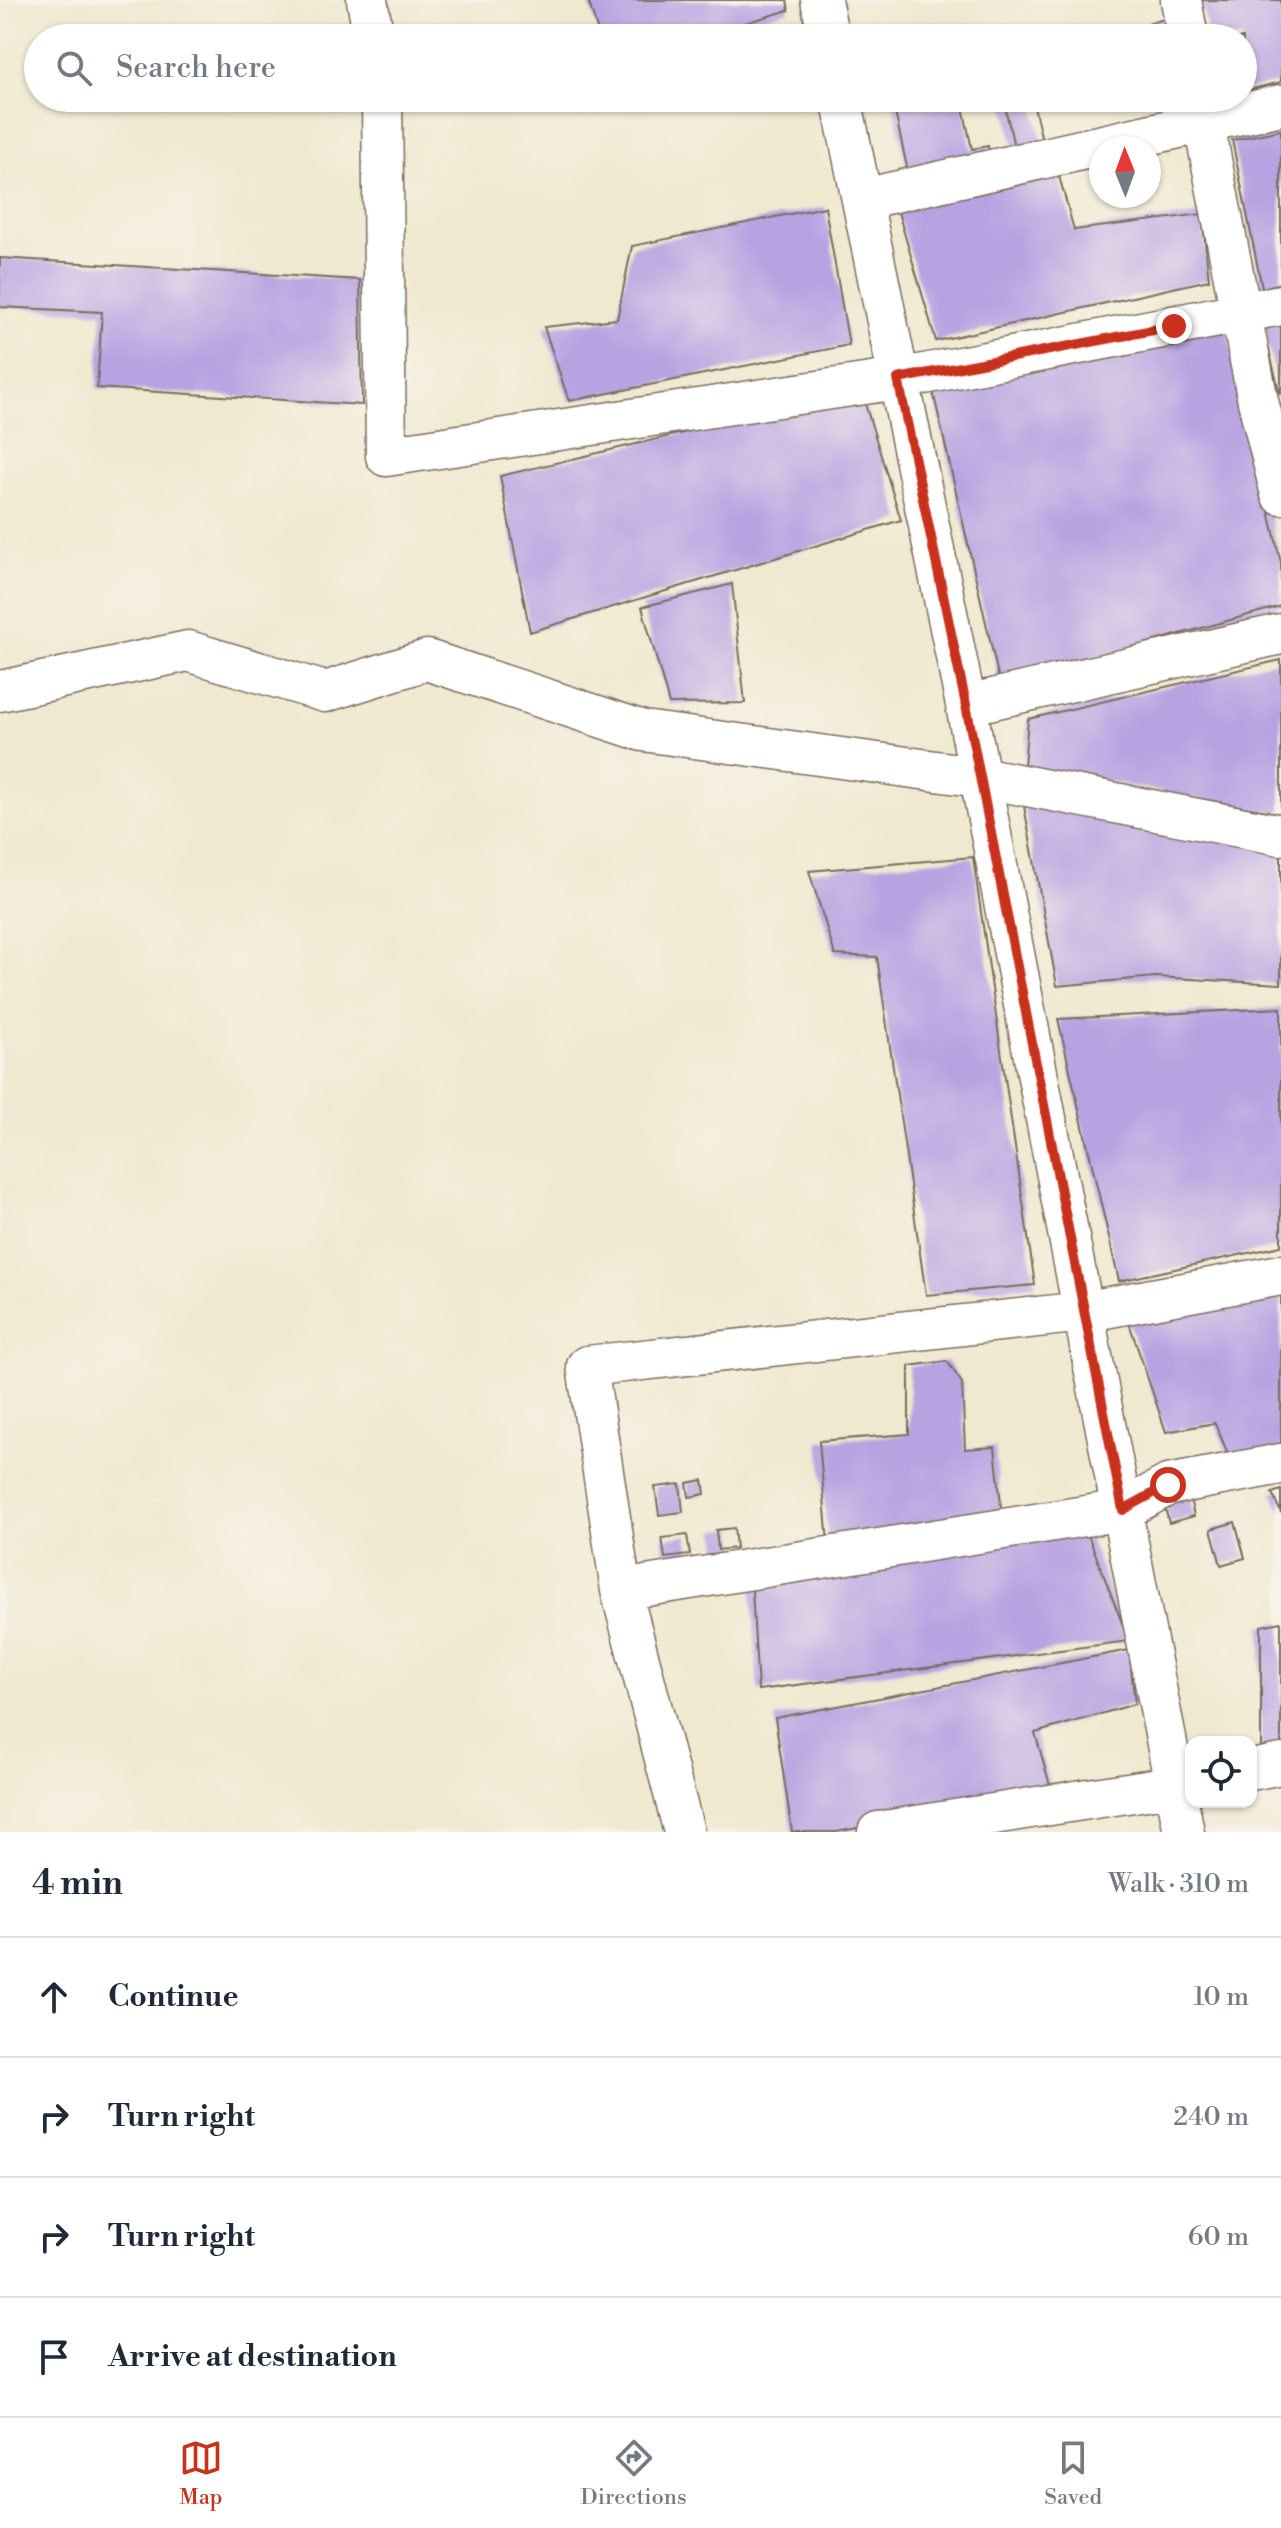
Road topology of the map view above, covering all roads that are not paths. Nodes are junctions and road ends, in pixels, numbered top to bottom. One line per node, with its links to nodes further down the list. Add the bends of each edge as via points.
1 (367, 0): 4 (street)
2 (821, 0): 5 (street)
3 (1181, 0): 6 (street)
4 (371, 24)
5 (826, 24)
6 (1185, 24)
7 (1281, 105): 8 (street)
8 (1257, 107)
9 (382, 112): 16 (street, via 386,456)
10 (844, 112): 13 (street)
11 (1194, 112): 13 (street)
12 (1202, 112): 15 (street)
13 (863, 199): 16 (street)
14 (1281, 305): 15 (street)
15 (1240, 313): 16 (street); 17 (street)
16 (898, 379): 20 (street)
17 (1281, 494)
18 (1281, 634): 20 (street)
19 (0, 691): 21 (street, via 188,651 325,692 427,660 643,731)
20 (966, 705): 21 (street)
21 (980, 777): 22 (street); 24 (street)
22 (1281, 835)
23 (1281, 1275): 24 (street)
24 (1083, 1312): 26 (street); 27 (street, via 587,1366)
25 (1281, 1464): 26 (street, via 1168,1485)
26 (1123, 1510): 27 (street); 30 (street)
27 (621, 1590): 31 (street)
28 (1281, 1764): 29 (street)
29 (1257, 1769)
30 (1183, 1785): 32 (street); 33 (street)
31 (684, 1832)
32 (878, 1832)
33 (1184, 1832)

